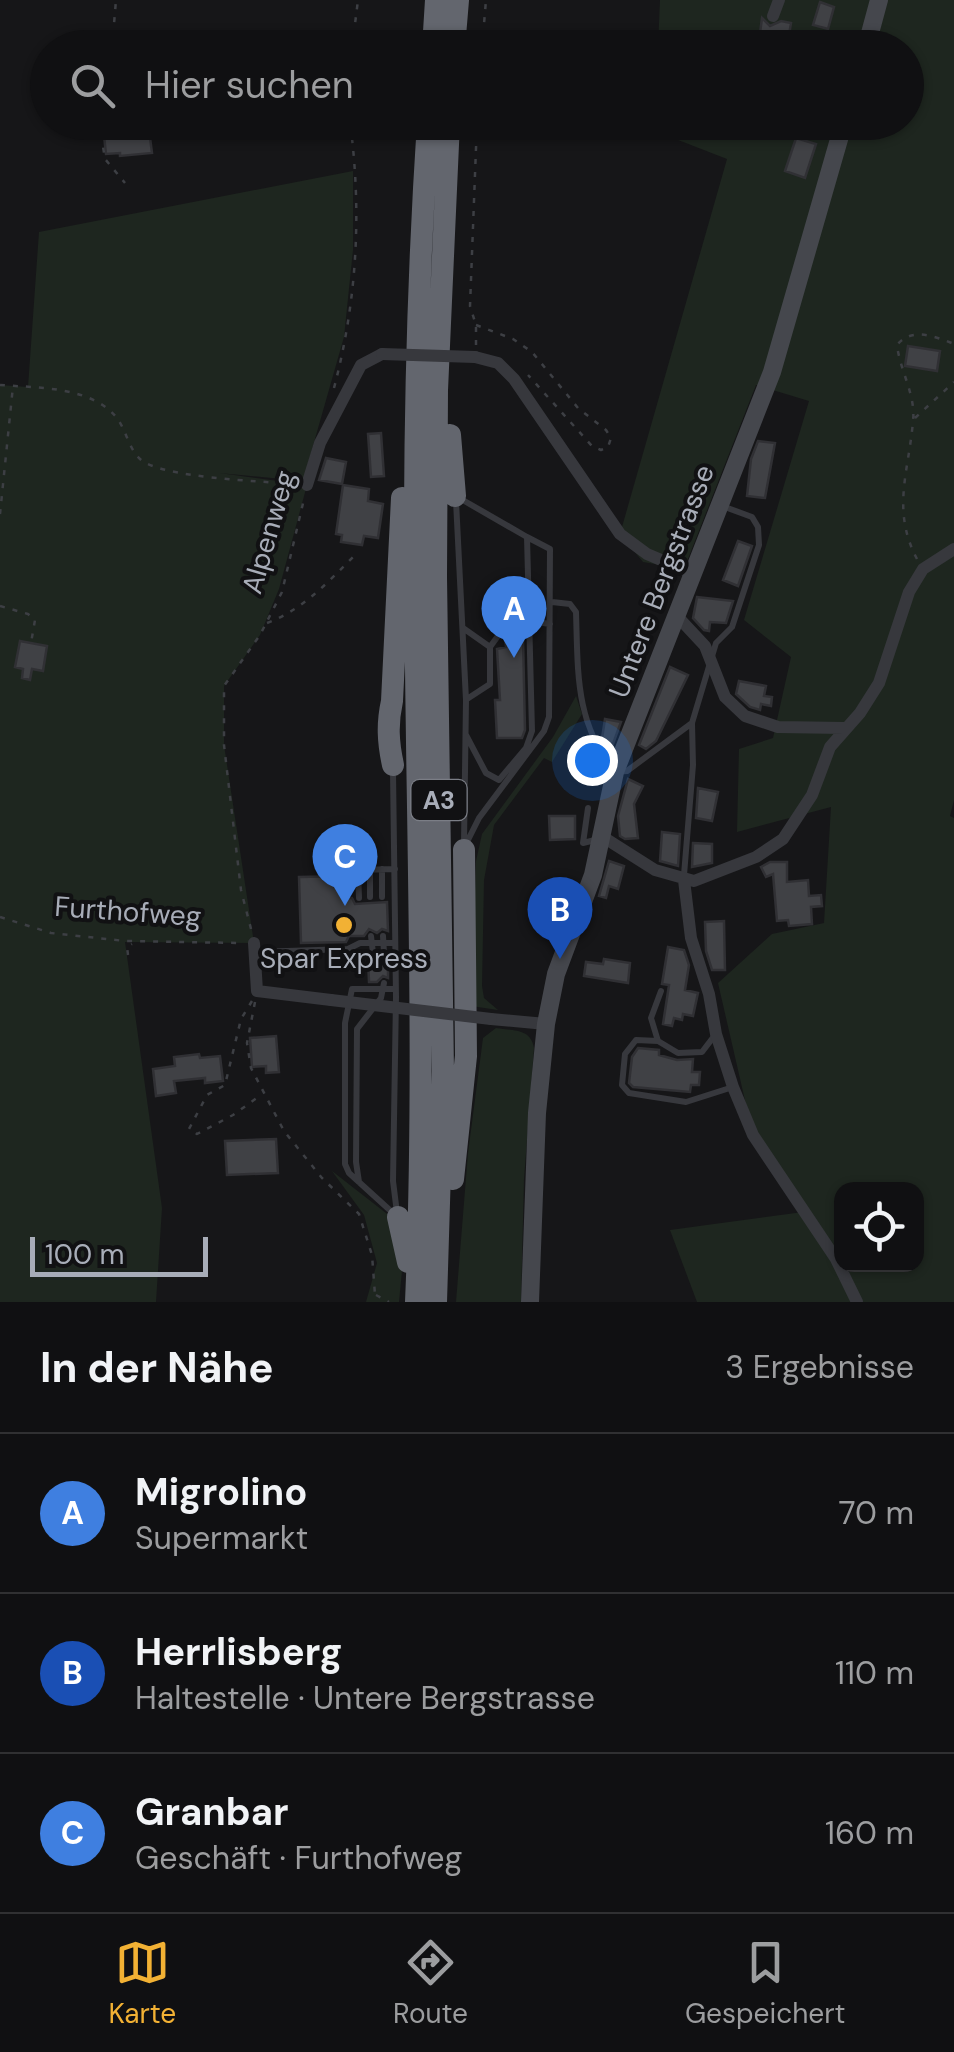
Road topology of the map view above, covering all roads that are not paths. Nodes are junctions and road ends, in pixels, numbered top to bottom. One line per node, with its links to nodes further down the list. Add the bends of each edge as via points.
1 (436, 0): 6 (highway)
2 (458, 0): 7 (highway)
3 (780, 0): 5 (street)
4 (879, 0): 8 (main road)
5 (773, 16)
6 (434, 30)
7 (456, 30)
8 (871, 30)
9 (427, 140): 13 (highway, A3)
10 (448, 140): 12 (highway, A3)
11 (839, 140): 16 (main road, Untere Bergstrasse, via 772,372)
12 (439, 297): 15 (highway); 62 (highway, A3)
13 (416, 375): 31 (highway, via 396,567 388,720); 61 (highway, A3, via 422,1078)
14 (307, 485): 19 (street, Alpenweg, bridge, via 320,443 361,364 382,354 476,357 498,363 514,379 620,534)
15 (456, 496): 17 (lane); 24 (lane)
16 (720, 506): 19 (main road, Untere Bergstrasse); 26 (lane, via 752,517 759,545 732,627)
17 (527, 537): 20 (lane, via 550,549); 22 (lane)
18 (954, 549): 29 (street, via 922,569 878,683)
19 (694, 574): 21 (main road, Untere Bergstrasse)
20 (552, 602): 23 (lane); 32 (lane, via 570,604 576,612 578,698 600,754)
21 (677, 616): 26 (street); 32 (main road, Untere Bergstrasse)
22 (530, 621): 23 (lane); 25 (lane, via 511,618); 30 (lane, via 532,731 526,748 498,780 486,773)
23 (550, 624): 35 (lane, via 544,731 478,818)
24 (462, 627): 25 (lane); 27 (lane)
25 (490, 647): 27 (lane, via 490,684)
26 (710, 661): 28 (lane); 29 (street, via 725,698 745,716 778,727)
27 (466, 700): 30 (lane)
28 (692, 723): 32 (lane, via 627,771); 39 (lane)
29 (844, 728): 39 (street, via 783,839 732,868)
30 (466, 735): 35 (lane)
31 (393, 766): 36 (lane)
32 (615, 772): 34 (main road, Untere Bergstrasse)
33 (588, 808): 34 (lane, via 583,843)
34 (603, 837): 39 (street); 53 (main road, Untere Bergstrasse, via 560,959)
35 (464, 850): 62 (highway, via 466,1056)
36 (395, 869): 38 (lane); 44 (lane)
37 (370, 870): 38 (lane); 41 (lane, via 358,870); 42 (lane)
38 (382, 870): 40 (lane)
39 (684, 880): 55 (street)
40 (382, 897)
41 (359, 898)
42 (370, 898)
43 (383, 940): 44 (lane); 45 (lane, via 360,940 348,950); 46 (lane)
44 (395, 943): 49 (lane)
45 (255, 948): 53 (street, bridge, via 257,991)
46 (384, 953)
47 (373, 986): 48 (lane); 51 (lane); 57 (lane, via 352,989)
48 (384, 986): 49 (lane); 51 (lane)
49 (394, 989): 51 (lane); 52 (lane)
50 (661, 991): 56 (lane, via 651,1018)
51 (381, 998): 52 (lane); 54 (lane)
52 (396, 1013): 60 (lane)
53 (546, 1024): 63 (main road, Untere Bergstrasse)
54 (357, 1029): 57 (lane); 59 (lane)
55 (716, 1034): 56 (lane, via 702,1052 678,1053); 58 (street)
56 (658, 1040): 58 (lane, via 636,1040 625,1054 622,1085 629,1093 686,1102)
57 (345, 1041): 59 (lane, via 345,1164)
58 (733, 1087): 64 (street, via 753,1135)
59 (359, 1183): 60 (lane)
60 (398, 1217): 61 (highway)
61 (415, 1302)
62 (438, 1302)
63 (530, 1302)
64 (857, 1302)

